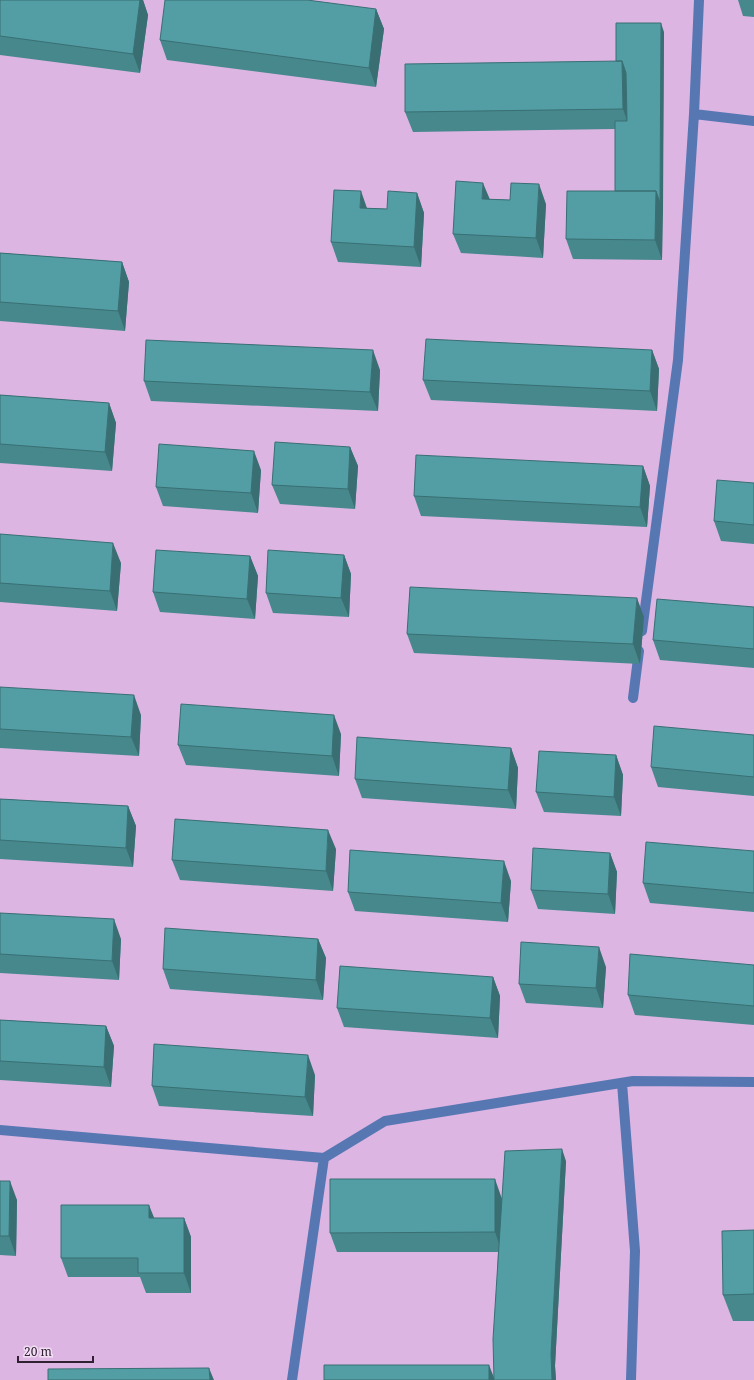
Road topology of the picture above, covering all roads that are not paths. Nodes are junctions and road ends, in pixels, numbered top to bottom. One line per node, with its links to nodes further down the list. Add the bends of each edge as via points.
1 (699, 0): 2 (street)
2 (694, 114): 3 (street); 4 (street, via 678,360)
3 (754, 122)
4 (633, 698)
5 (754, 1082): 6 (street)
6 (622, 1083): 8 (street, via 385,1121); 10 (street, via 636,1251)
7 (0, 1130): 8 (street)
8 (324, 1158): 9 (street)
9 (292, 1380)
10 (631, 1380)

